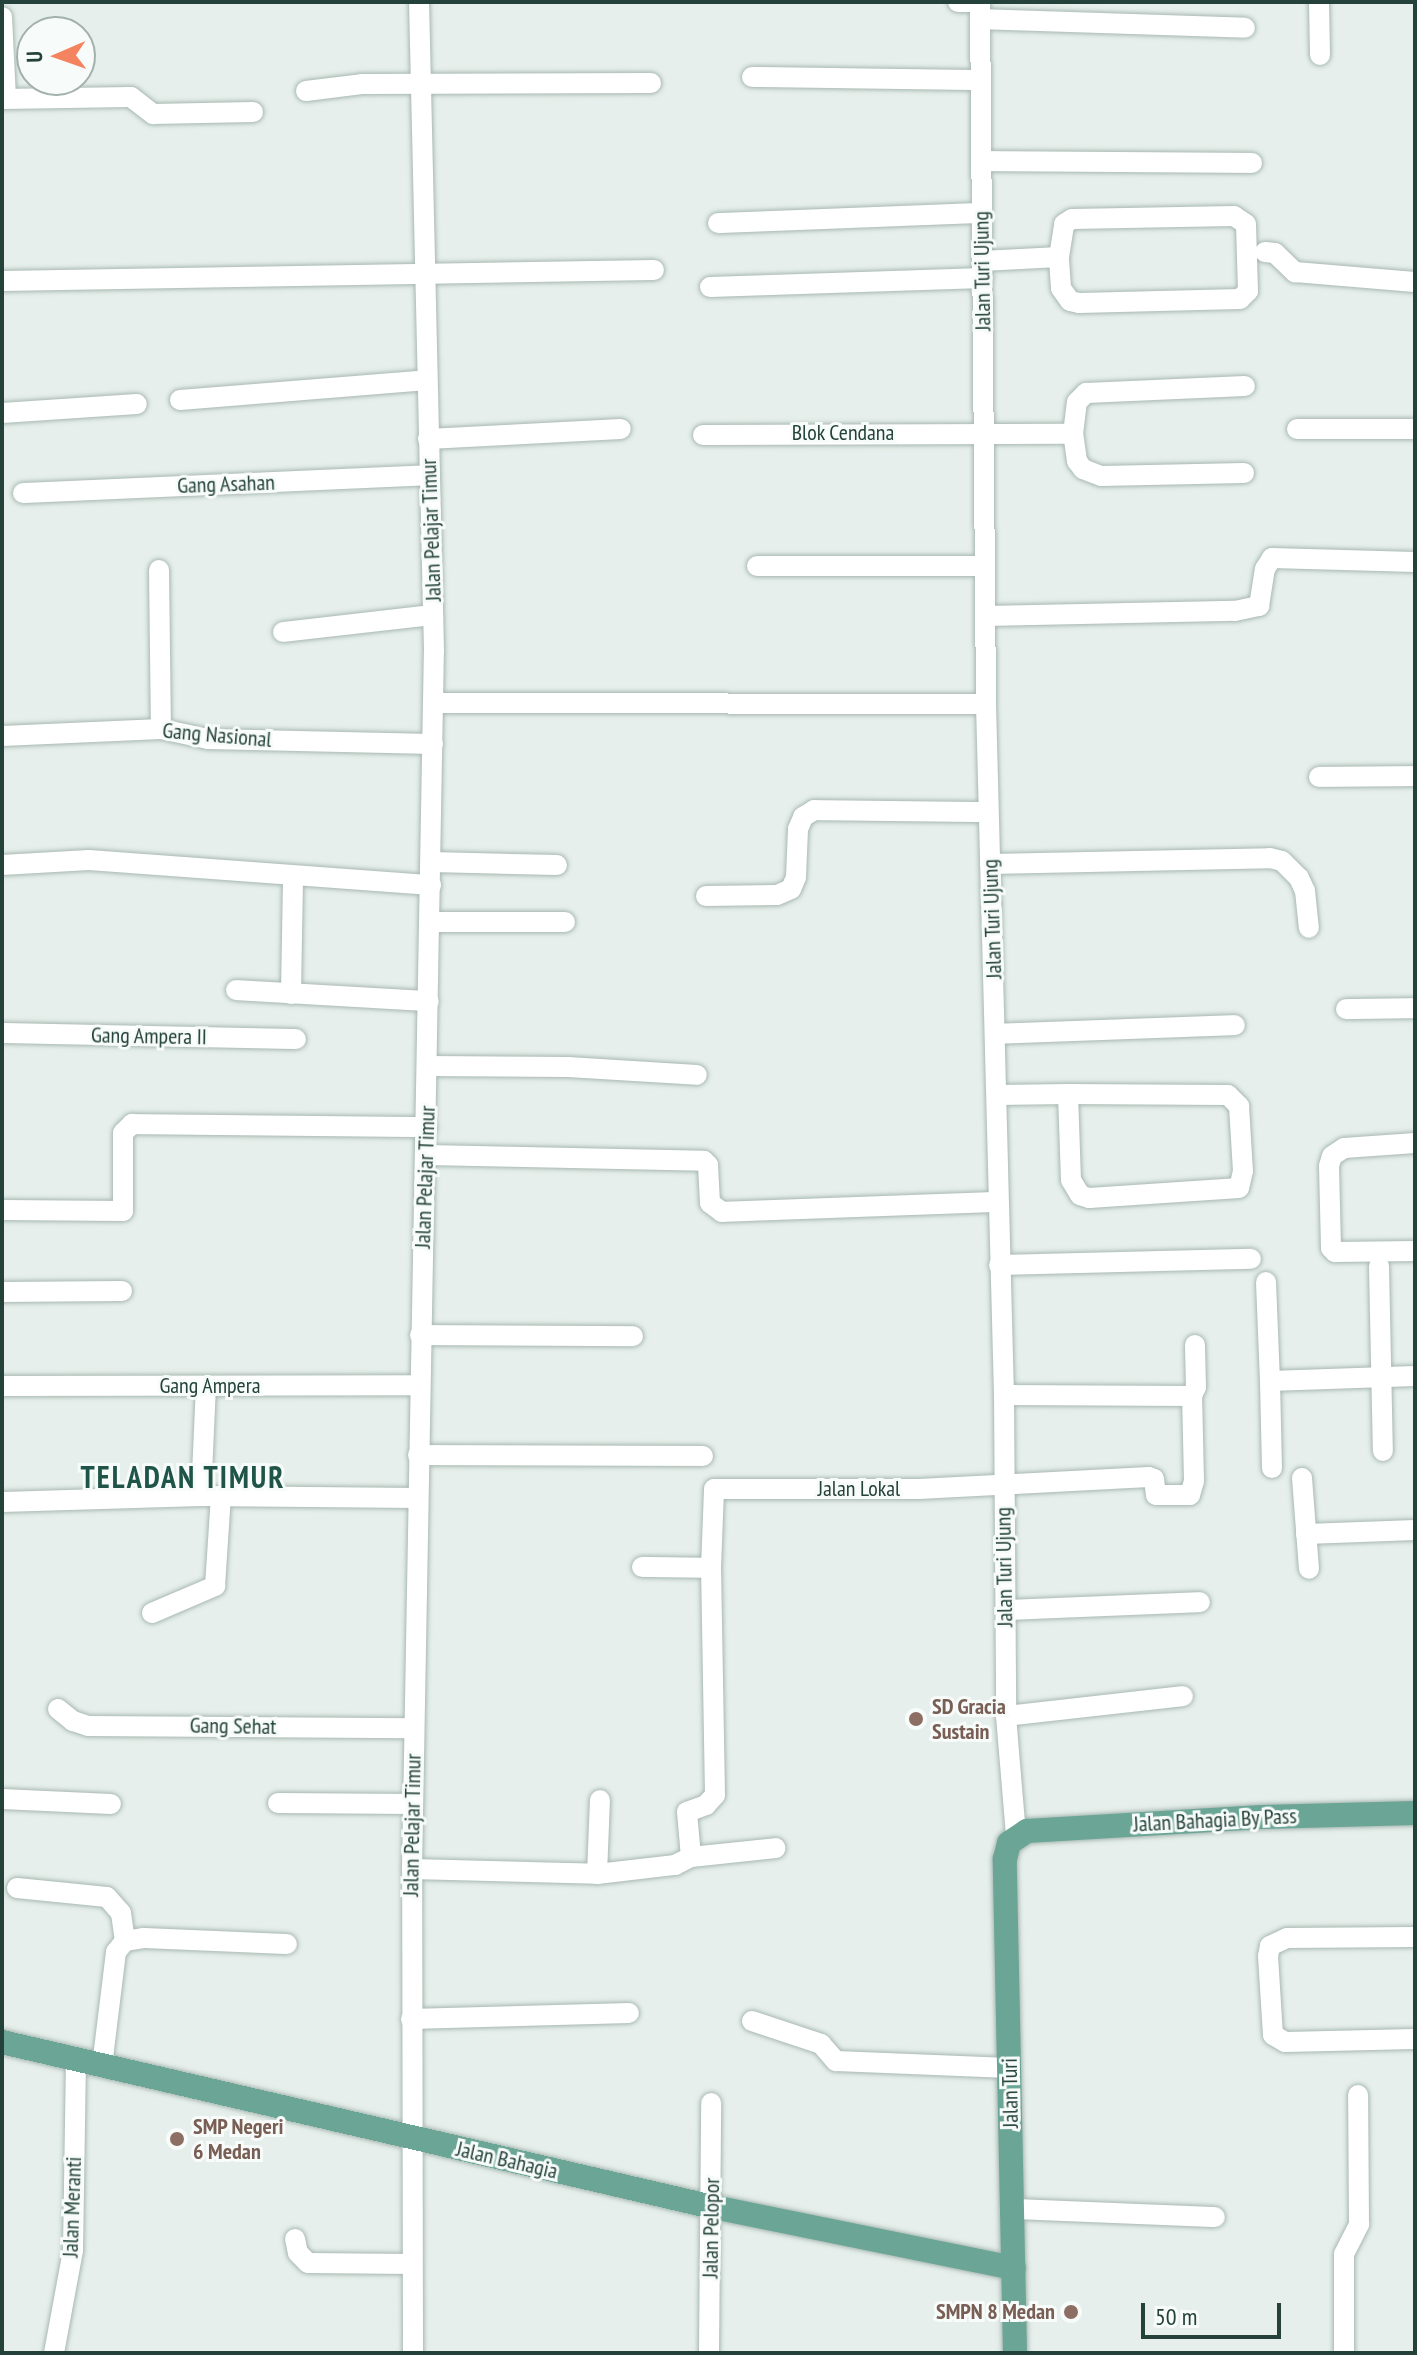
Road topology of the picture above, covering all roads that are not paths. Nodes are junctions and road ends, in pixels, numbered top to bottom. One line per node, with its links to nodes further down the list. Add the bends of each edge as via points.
1 (419, 2): 11 (street, Jalan Pelajar Timur)
2 (958, 2): 4 (street)
3 (1319, 2): 7 (street)
4 (980, 8): 6 (street); 9 (street, Jalan Turi Ujung)
5 (2, 17): 13 (street)
6 (1245, 28)
7 (1320, 55)
8 (752, 77): 9 (street)
9 (980, 80): 15 (street, Jalan Turi Ujung)
10 (651, 83): 11 (street)
11 (421, 85): 12 (street, via 354,84); 23 (street, Jalan Pelajar Timur)
12 (306, 91)
13 (4, 99): 14 (street, via 131,97 153,114)
14 (253, 112)
15 (981, 161): 16 (street); 17 (street, Jalan Turi Ujung)
16 (1252, 163)
17 (981, 213): 18 (street); 22 (street, Jalan Turi Ujung)
18 (718, 223)
19 (1265, 252): 25 (street, via 1275,253 1295,272)
20 (1059, 257): 20 (street, via 1064,224 1072,219 1234,216 1246,224 1248,291 1240,299 1079,303 1070,301 1061,288); 22 (street)
21 (654, 270): 23 (street)
22 (983, 270): 26 (street); 35 (street, Jalan Turi Ujung)
23 (424, 273): 24 (street); 27 (street, Jalan Pelajar Timur)
24 (2, 281)
25 (1415, 282)
26 (710, 287)
27 (427, 380): 29 (street); 38 (street, Jalan Pelajar Timur)
28 (1245, 386): 36 (street, via 1086,393 1077,402)
29 (180, 400)
30 (137, 404): 31 (street)
31 (2, 413)
32 (621, 429): 38 (street)
33 (1297, 429): 34 (street)
34 (1415, 429)
35 (984, 434): 36 (street, Blok Cendana); 37 (street, Blok Cendana); 44 (street, Jalan Turi Ujung)
36 (1073, 434): 39 (street, via 1077,461 1101,476)
37 (703, 435)
38 (428, 439): 40 (street, Jalan Pelajar Timur)
39 (1244, 473)
40 (429, 475): 41 (street, Gang Asahan); 46 (street, Jalan Pelajar Timur)
41 (23, 493)
42 (1415, 562): 47 (street, via 1272,558 1259,606 1235,611)
43 (757, 566): 44 (street)
44 (983, 566): 47 (street, Jalan Turi Ujung)
45 (159, 570): 51 (street)
46 (433, 615): 48 (street); 49 (street, Jalan Pelajar Timur)
47 (986, 616): 50 (street, Jalan Turi Ujung)
48 (283, 632)
49 (433, 703): 50 (street); 53 (street, Jalan Pelajar Timur)
50 (986, 704): 56 (street, Jalan Turi Ujung)
51 (161, 729): 52 (street, Gang Nasional); 53 (street, Gang Nasional, via 208,739)
52 (2, 736)
53 (433, 744): 57 (street, Jalan Pelajar Timur)
54 (1415, 776): 55 (street)
55 (1319, 777)
56 (988, 812): 58 (street, Jalan Turi Ujung); 63 (street, via 814,810 798,829 791,889 777,895)
57 (431, 862): 60 (street); 62 (street, Jalan Pelajar Timur)
58 (990, 864): 66 (street, via 1270,858 1282,861 1299,878); 74 (street, Jalan Turi Ujung)
59 (2, 865): 61 (street, via 89,860)
60 (557, 865)
61 (293, 877): 62 (street); 68 (street)
62 (431, 885): 64 (street, Jalan Pelajar Timur)
63 (706, 896)
64 (430, 922): 65 (street); 69 (street, Jalan Pelajar Timur)
65 (565, 922)
66 (1309, 928)
67 (236, 990): 68 (street)
68 (291, 994): 69 (street)
69 (429, 1001): 76 (street, Jalan Pelajar Timur)
70 (1415, 1008): 71 (street)
71 (1346, 1009)
72 (1235, 1025): 74 (street)
73 (2, 1033): 75 (street, Gang Ampera II)
74 (995, 1034): 79 (street, Jalan Turi Ujung)
75 (296, 1039)
76 (428, 1066): 77 (street); 80 (street, Jalan Pelajar Timur)
77 (697, 1075)
78 (1068, 1094): 78 (street, via 1236,1099 1243,1171 1239,1188 1080,1195 1071,1180); 79 (street)
79 (997, 1095): 83 (street, Jalan Turi Ujung)
80 (427, 1127): 82 (street, Jalan Pelajar Timur); 84 (street, via 132,1124 123,1133 123,1211)
81 (1415, 1143): 85 (street, via 1344,1148 1332,1156 1329,1166 1335,1252)
82 (427, 1155): 83 (street, via 704,1161 710,1203 722,1212); 92 (street, Jalan Pelajar Timur)
83 (998, 1202): 87 (street, Jalan Turi Ujung)
84 (2, 1210)
85 (1415, 1251)
86 (1251, 1259): 87 (street)
87 (999, 1265): 101 (street, Jalan Turi Ujung)
88 (1379, 1266): 96 (street)
89 (1266, 1282): 97 (street)
90 (122, 1291): 91 (street)
91 (2, 1292)
92 (420, 1335): 93 (street); 98 (street, Jalan Pelajar Timur)
93 (633, 1336)
94 (1195, 1345): 102 (street)
95 (1415, 1376): 96 (street)
96 (1384, 1378): 97 (street); 103 (street)
97 (1270, 1381): 106 (street)
98 (418, 1385): 100 (street, Gang Ampera); 104 (street, Jalan Pelajar Timur)
99 (2, 1386): 100 (street, Gang Ampera)
100 (206, 1386): 109 (street)
101 (1004, 1395): 102 (street); 108 (street, Jalan Turi Ujung)
102 (1192, 1396): 108 (street, Jalan Lokal, via 1190,1495 1156,1495 1149,1477)
103 (1383, 1451)
104 (418, 1455): 105 (street); 110 (street, Jalan Pelajar Timur)
105 (703, 1456)
106 (1272, 1468)
107 (1302, 1478): 113 (street)
108 (1004, 1485): 115 (street, Jalan Lokal, via 714,1489); 118 (street, Jalan Turi Ujung)
109 (211, 1496): 110 (street); 111 (street); 119 (street, via 215,1586)
110 (417, 1498): 123 (street, Jalan Pelajar Timur)
111 (2, 1502)
112 (1415, 1530): 113 (street)
113 (1306, 1534): 116 (street)
114 (642, 1567): 115 (street)
115 (711, 1568): 132 (street, via 715,1795 687,1812)
116 (1309, 1569)
117 (1200, 1602): 118 (street)
118 (1005, 1610): 122 (street, Jalan Turi Ujung)
119 (152, 1613)
120 (1183, 1696): 122 (street)
121 (58, 1709): 123 (street, Gang Sehat, via 88,1726)
122 (1006, 1716): 130 (street, Jalan Turi Ujung)
123 (414, 1728): 128 (street, Jalan Pelajar Timur)
124 (2, 1799): 127 (street)
125 (600, 1800): 134 (street)
126 (278, 1803): 128 (street)
127 (111, 1804)
128 (413, 1804): 133 (street, Jalan Pelajar Timur)
129 (1415, 1813): 130 (main road, Jalan Bahagia By Pass, via 1262,1817 1027,1831)
130 (1016, 1836): 146 (main road, Jalan Turi, via 1005,1859)
131 (776, 1848): 132 (street)
132 (691, 1857): 134 (street, via 675,1865)
133 (412, 1869): 134 (street); 140 (street, Jalan Pelajar Timur)
134 (597, 1874)
135 (17, 1888): 137 (street, via 107,1897 121,1913)
136 (1415, 1937): 142 (street, via 1287,1938 1270,1946 1268,1956 1273,2035 1285,2042)
137 (125, 1941): 138 (street); 145 (street, via 116,1952)
138 (287, 1944)
139 (629, 2013): 140 (street)
140 (411, 2019): 149 (street, Jalan Pelajar Timur)
141 (752, 2021): 146 (street, via 821,2044 836,2061)
142 (1415, 2039)
143 (2, 2042): 144 (main road, Jalan Bahagia)
144 (76, 2060): 145 (main road, Jalan Bahagia); 156 (street, Jalan Meranti, via 73,2250)
145 (102, 2066): 149 (main road, Jalan Bahagia)
146 (1009, 2068): 151 (main road, Jalan Turi)
147 (1358, 2095): 160 (street, via 1359,2224 1344,2254)
148 (711, 2103): 150 (street, Jalan Pelopor)
149 (410, 2137): 150 (main road, Jalan Bahagia); 154 (street, Jalan Pelajar Timur)
150 (713, 2207): 155 (main road, Jalan Bahagia); 158 (street, Jalan Pelopor)
151 (1013, 2209): 152 (street); 155 (main road, Jalan Turi)
152 (1215, 2217)
153 (295, 2239): 154 (street, via 298,2253 308,2263)
154 (412, 2264): 157 (street, Jalan Pelajar Timur)
155 (1014, 2268): 159 (main road, Jalan Turi)
156 (54, 2353)
157 (413, 2353)
158 (709, 2353)
159 (1015, 2353)
160 (1344, 2353)

